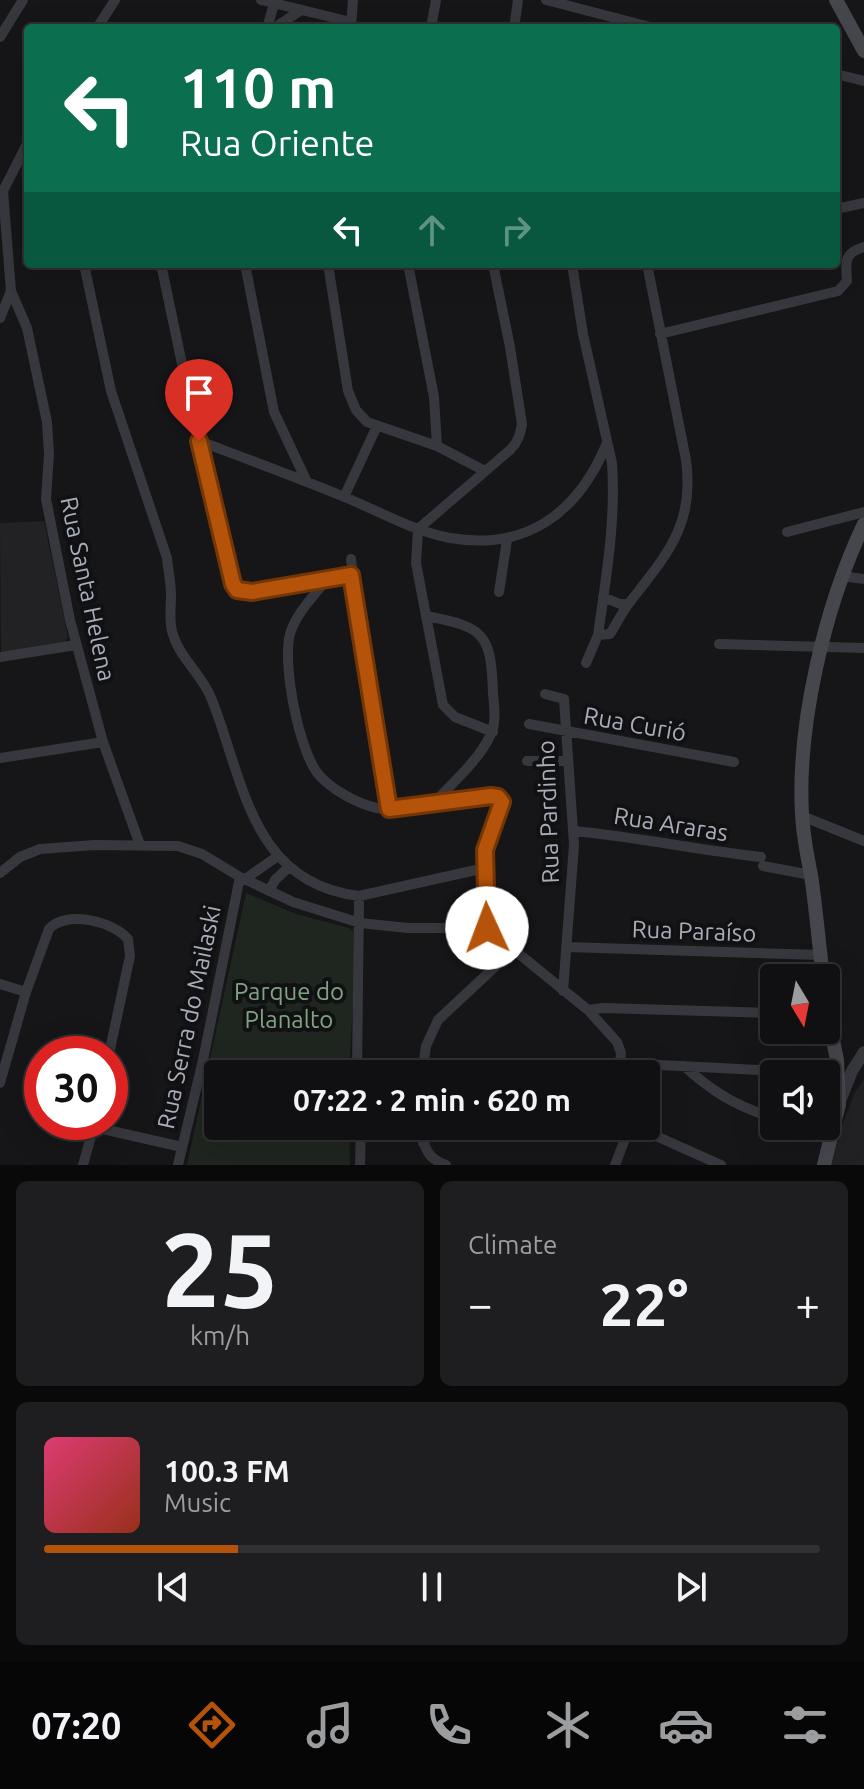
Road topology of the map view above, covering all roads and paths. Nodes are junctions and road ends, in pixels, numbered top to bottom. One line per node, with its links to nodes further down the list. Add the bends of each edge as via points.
1 (23, 0): 21 (street)
2 (115, 0): 12 (street)
3 (261, 0): 9 (street)
4 (353, 0): 16 (street)
5 (436, 0): 17 (street)
6 (518, 0): 18 (street)
7 (546, 0): 11 (street)
8 (836, 0): 22 (main road)
9 (274, 4): 10 (street); 13 (street)
10 (300, 11): 14 (street); 15 (street)
11 (601, 14): 19 (street); 20 (street)
12 (100, 24)
13 (268, 24)
14 (280, 24)
15 (347, 24)
16 (351, 24)
17 (432, 24)
18 (515, 24)
19 (599, 24)
20 (639, 24)
21 (0, 37)
22 (864, 51)
23 (840, 75): 24 (street)
24 (864, 81)
25 (24, 150): 37 (street, via 3,191)
26 (864, 203): 27 (street)
27 (840, 208)
28 (864, 247): 39 (street, via 849,253 847,281 838,291)
29 (85, 268): 83 (street, via 111,391 167,558 172,631 211,696 248,805)
30 (162, 268): 41 (street)
31 (246, 268): 45 (street, via 274,412)
32 (329, 268): 40 (street, via 348,391 361,417)
33 (409, 268): 43 (street, via 434,397)
34 (494, 268): 44 (street, via 522,424 517,442)
35 (573, 268): 42 (street)
36 (648, 268): 39 (street)
37 (11, 291): 38 (street); 63 (street, Rua Santa Helena, via 27,328 47,422 46,499)
38 (0, 318)
39 (660, 334): 59 (street, via 686,460 686,513 664,557)
40 (377, 426): 43 (street); 46 (street)
41 (199, 441): 45 (street); 55 (street, via 237,590)
42 (607, 443): 51 (street, via 588,478 555,516); 58 (street, via 613,499)
43 (437, 446): 44 (street)
44 (483, 470): 49 (street)
45 (307, 482): 46 (street)
46 (344, 497): 49 (street)
47 (864, 512): 50 (street)
48 (864, 524): 54 (main road)
49 (418, 529): 51 (street, via 448,538); 60 (street, via 416,563)
50 (787, 532)
51 (507, 540): 57 (street)
52 (351, 559): 53 (street)
53 (351, 575): 55 (street); 78 (street)
54 (841, 576): 56 (street); 64 (main road)
55 (327, 579): 78 (street, via 296,620 288,642 305,750 320,777 373,807)
56 (864, 579)
57 (499, 592)
58 (603, 597): 59 (street); 61 (street)
59 (628, 604): 61 (street, via 610,634)
60 (426, 616): 70 (street, via 445,710); 70 (street, via 457,624 488,645)
61 (598, 635): 67 (street)
62 (719, 644): 64 (street)
63 (76, 645): 66 (street); 72 (street, Rua Santa Helena)
64 (822, 646): 65 (street); 79 (main road, via 801,764)
65 (864, 648)
66 (0, 657)
67 (586, 663)
68 (545, 694): 71 (street, Rua Pardinho, via 564,699)
69 (529, 724): 71 (street, Rua Curió)
70 (493, 732): 77 (street)
71 (565, 732): 75 (street, Rua Pardinho); 76 (street, Rua Curió)
72 (103, 742): 73 (street); 82 (street, Rua Santa Helena)
73 (0, 758)
74 (527, 761): 75 (street)
75 (568, 761): 80 (street, Rua Pardinho)
76 (734, 762)
77 (434, 803): 78 (street); 85 (street, via 500,799)
78 (389, 809)
79 (802, 816): 81 (street); 87 (main road)
80 (574, 831): 87 (street, Rua Araras, via 623,836); 93 (street, Rua Pardinho)
81 (864, 841)
82 (140, 845): 86 (street, via 40,849); 88 (street, via 191,849)
83 (278, 856): 84 (street); 88 (street)
84 (289, 867): 89 (street); 90 (street, via 315,885)
85 (485, 868): 90 (street); 92 (street)
86 (0, 873)
87 (811, 875): 95 (main road)
88 (243, 878): 89 (street); 122 (street, Rua Serra do Mailaski)
89 (269, 891): 91 (street)
90 (359, 896): 91 (street)
91 (360, 923): 92 (street); 104 (street)
92 (487, 928): 94 (street)
93 (567, 947): 95 (street, Rua Paraíso); 98 (street, Rua Pardinho)
94 (513, 950): 98 (street); 105 (street, via 438,1020)
95 (820, 955): 96 (main road)
96 (821, 964)
97 (0, 984): 99 (street)
98 (563, 991): 100 (street)
99 (26, 992): 102 (street, via 56,921 111,926 128,939 130,956); 110 (street)
100 (588, 1010): 101 (street); 106 (street, via 617,1042)
101 (760, 1013)
102 (113, 1036)
103 (863, 1053): 111 (street)
104 (357, 1060)
105 (424, 1060)
106 (620, 1060)
107 (660, 1065): 108 (street)
108 (684, 1066): 109 (street); 112 (street, via 719,1095)
109 (760, 1070)
110 (0, 1083)
111 (840, 1101)
112 (760, 1113)
113 (128, 1133): 122 (street)
114 (660, 1137): 123 (street)
115 (90, 1140): 124 (street)
116 (361, 1140): 126 (street)
117 (423, 1140): 121 (street)
118 (425, 1140): 121 (street)
119 (623, 1140): 128 (street)
120 (828, 1140): 130 (main road)
121 (423, 1143): 127 (street, via 428,1155)
122 (182, 1147): 125 (street, Rua Serra do Mailaski)
123 (698, 1160): 129 (street)
124 (83, 1165)
125 (178, 1165)
126 (360, 1165)
127 (446, 1165)
128 (615, 1165)
129 (721, 1165)
130 (824, 1165)

